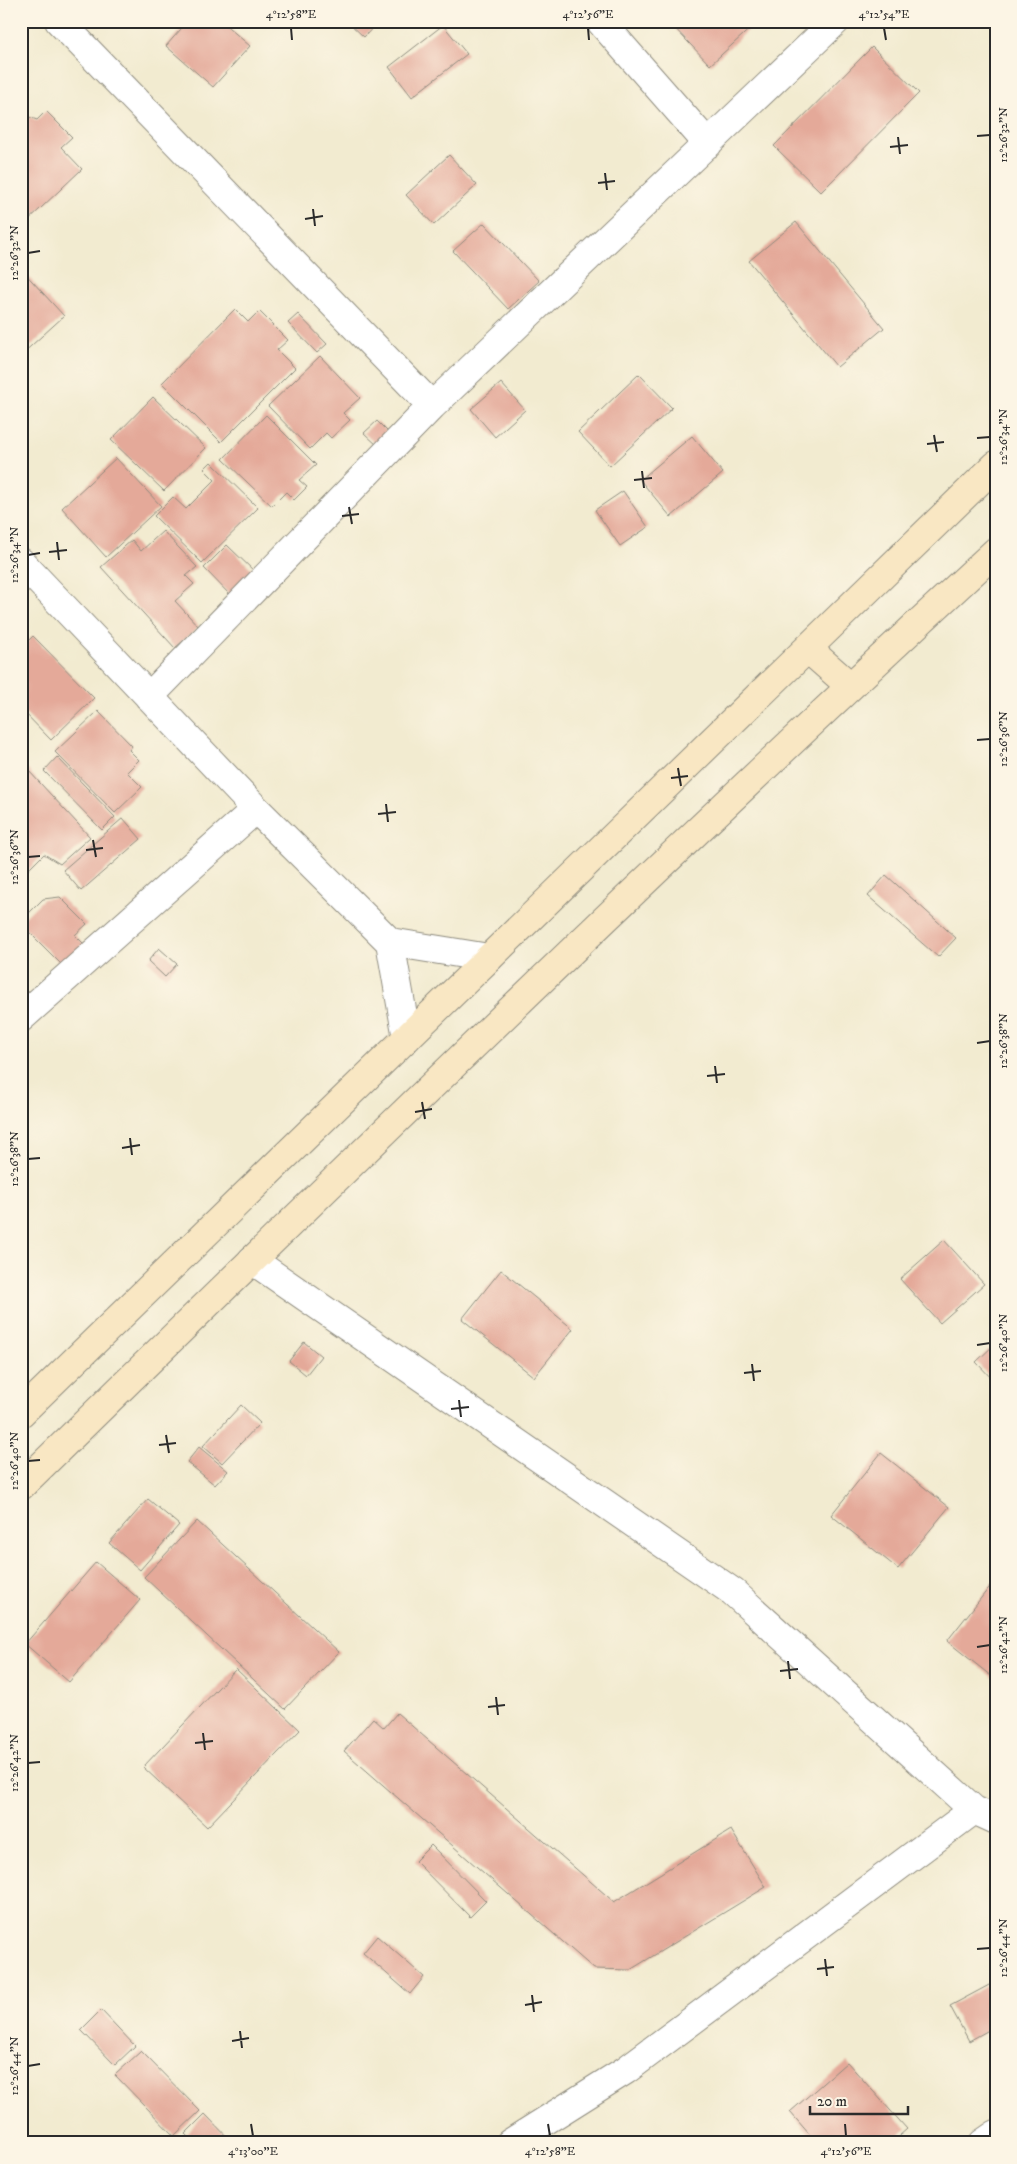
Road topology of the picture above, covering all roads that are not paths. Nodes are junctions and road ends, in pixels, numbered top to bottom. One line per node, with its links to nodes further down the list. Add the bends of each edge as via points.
1 (58, 21): 5 (street)
2 (600, 21): 4 (street)
3 (836, 21): 4 (street)
4 (708, 144): 5 (street)
5 (432, 406): 11 (street)
6 (996, 465): 9 (main road)
7 (996, 551): 10 (main road)
8 (21, 562): 11 (street)
9 (808, 649): 10 (main road); 14 (main road)
10 (850, 686): 17 (main road)
11 (149, 697): 12 (street)
12 (256, 809): 13 (street); 15 (street)
13 (390, 942): 14 (street); 16 (street)
14 (489, 958): 16 (main road)
15 (21, 1018)
16 (407, 1038): 18 (main road)
17 (252, 1260): 19 (main road); 20 (street, via 733,1592)
18 (21, 1413)
19 (21, 1486)
20 (985, 1815): 22 (street, via 626,2070)
21 (996, 2134): 23 (street)
22 (510, 2143)
23 (983, 2143)

